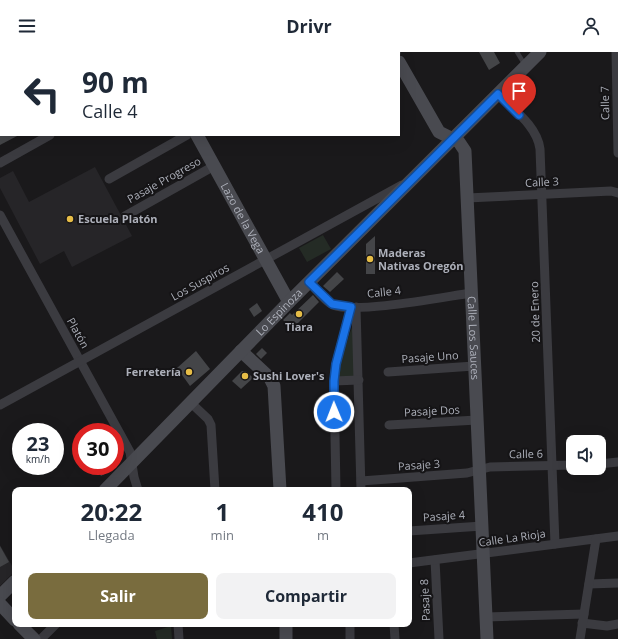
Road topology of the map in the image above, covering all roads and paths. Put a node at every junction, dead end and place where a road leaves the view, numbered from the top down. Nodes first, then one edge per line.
1 (517, 52) edge
2 (540, 52) edge
3 (616, 52) edge
4 (400, 64) edge
5 (526, 67) junction
6 (498, 94) junction
7 (617, 109) edge
8 (48, 136) edge
9 (185, 136) edge
10 (198, 136) edge
11 (452, 139) junction
12 (618, 153) edge
13 (0, 163) edge
14 (214, 166) junction
15 (108, 179) dead end
16 (412, 179) junction
17 (618, 193) edge
18 (542, 194) junction
19 (467, 198) junction
20 (0, 215) edge
21 (125, 216) dead end
22 (266, 260) junction
23 (309, 282) junction
24 (471, 293) junction
25 (289, 302) junction
26 (354, 307) junction
27 (241, 351) junction
28 (80, 361) junction
29 (474, 366) junction
30 (388, 372) dead end
31 (359, 380) junction
32 (334, 381) junction
33 (191, 403) junction
34 (0, 405) edge
35 (477, 420) junction
36 (389, 425) dead end
37 (618, 462) edge
38 (132, 463) junction
39 (606, 463) edge
40 (566, 465) edge
41 (552, 466) junction
42 (479, 470) junction
43 (361, 486) edge
44 (108, 487) edge
45 (137, 487) edge
46 (216, 487) edge
47 (280, 487) edge
48 (336, 487) edge
49 (482, 526) junction
50 (412, 530) edge
51 (618, 536) edge
52 (596, 538) junction
53 (555, 544) junction
54 (483, 554) junction
55 (435, 560) junction
56 (412, 564) edge
57 (618, 583) edge
58 (12, 584) edge
59 (589, 584) junction
60 (0, 596) edge
61 (0, 604) edge
62 (12, 617) edge
63 (486, 617) junction
64 (583, 619) junction
65 (618, 624) edge
66 (22, 627) edge
67 (53, 627) edge
68 (178, 627) edge
69 (286, 627) edge
70 (350, 627) edge
71 (394, 627) edge
72 (34, 639) edge
73 (41, 639) edge
74 (179, 639) edge
75 (286, 639) edge
76 (350, 639) edge
77 (395, 639) edge
78 (438, 639) edge
79 (487, 639) edge
80 (580, 639) edge

1 - 5 lane
2 - 5 street, Lo Espinoza
3 - 7 street, Calle 7
4 - 11 street, Calle Los Sauces
5 - 6 street, Lo Espinoza
6 - 11 street, Lo Espinoza
6 - 18 street, 20 de Enero
7 - 12 street, Calle 7
8 - 13 street
9 - 15 street
10 - 14 street, Lazo de la Vega
11 - 16 street, Lo Espinoza
11 - 19 street, Calle Los Sauces
14 - 21 street, Pasaje Progreso
14 - 22 street, Lazo de la Vega
16 - 22 street, Los Suspiros
16 - 23 street, Lo Espinoza
17 - 18 street, Calle 3
18 - 19 street, Calle 3
18 - 41 street, 20 de Enero
19 - 24 street, Calle Los Sauces
20 - 28 street, Platón
22 - 25 street, Lazo de la Vega
22 - 28 street, Los Suspiros
23 - 25 street, Lo Espinoza
23 - 26 street, Calle 4
24 - 26 street, Calle 4
24 - 29 street, Calle Los Sauces
25 - 27 street, Lo Espinoza
26 - 31 street
26 - 32 street
27 - 33 street, Lo Espinoza
27 - 47 street
28 - 34 street, Los Suspiros
28 - 38 street, Platón
29 - 30 street, Pasaje Uno
29 - 35 street, Calle Los Sauces
31 - 32 street
31 - 43 street
32 - 48 street
33 - 38 street, Lo Espinoza
33 - 46 street
35 - 36 street, Pasaje Dos
35 - 42 street, Calle Los Sauces
37 - 39 street
38 - 44 street, Lo Espinoza
38 - 45 street, Platón
40 - 41 street, Calle 6
41 - 42 street, Calle 6
41 - 53 street, 20 de Enero
42 - 43 street, Pasaje 3
42 - 49 street, Calle Los Sauces
49 - 50 street, Pasaje 4
49 - 54 street, Calle Los Sauces
51 - 52 street, Calle La Rioja
52 - 53 street, Calle La Rioja
52 - 59 street
53 - 54 street, Calle La Rioja
54 - 55 street, Calle La Rioja
54 - 63 street, Calle Los Sauces
55 - 56 street, Calle La Rioja
55 - 78 street, Pasaje 8
57 - 59 street
58 - 60 street
59 - 64 street
61 - 62 street
63 - 64 street
63 - 79 street, Calle Los Sauces
64 - 65 street
64 - 80 street
66 - 72 street
67 - 73 street
68 - 74 street
69 - 75 street
70 - 76 street
71 - 77 street

